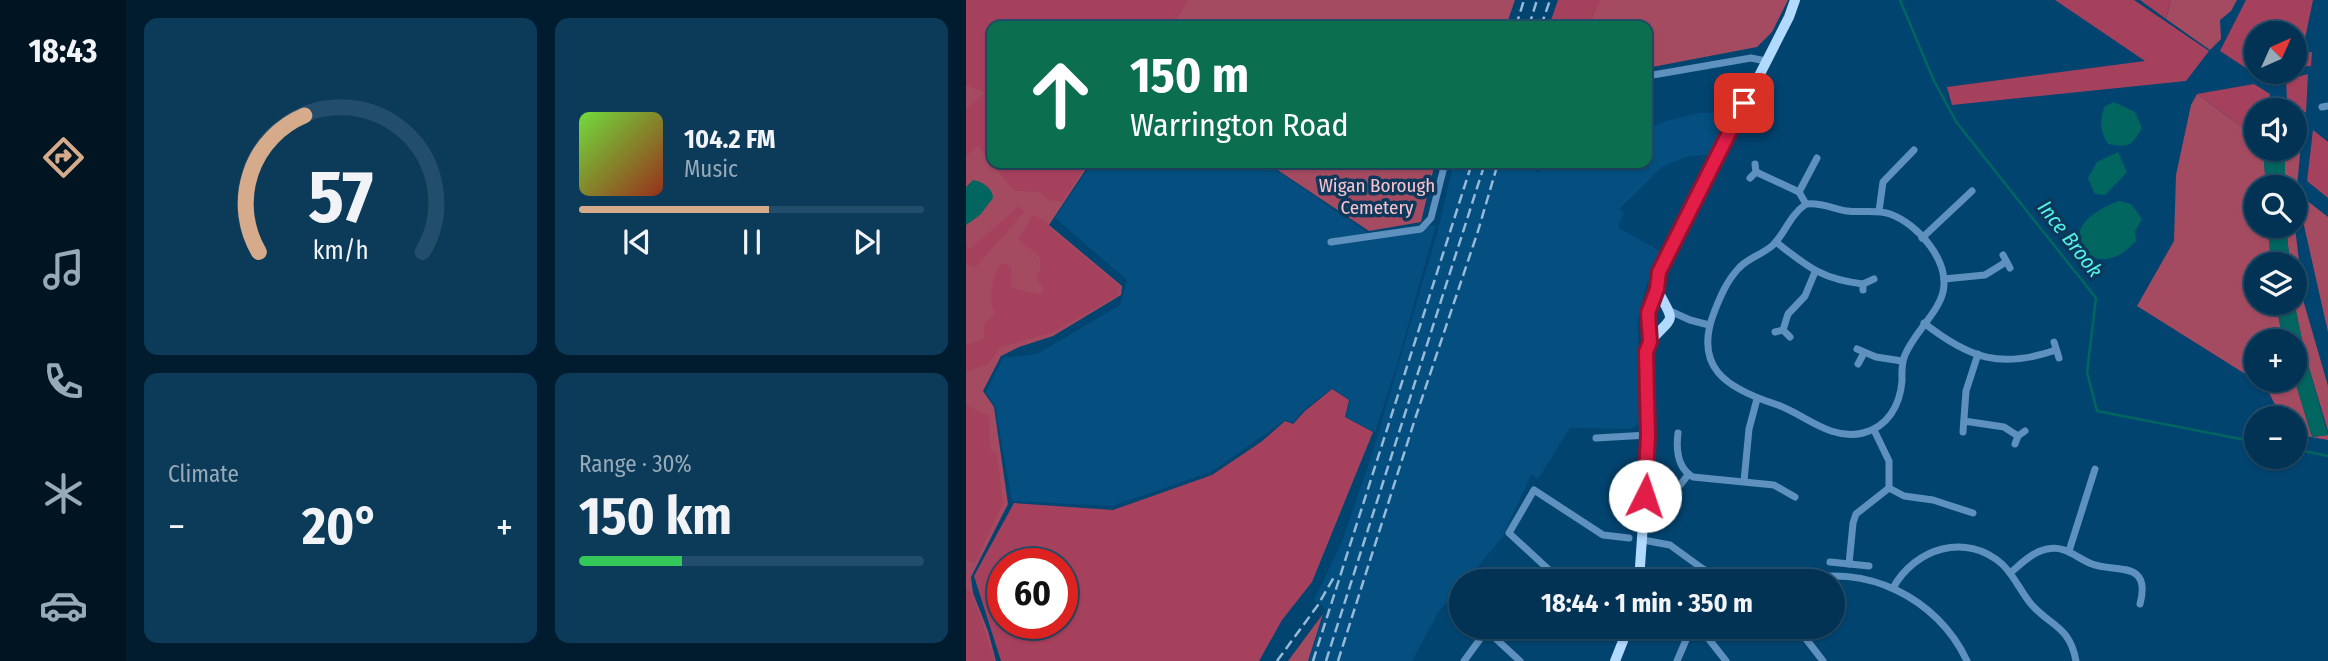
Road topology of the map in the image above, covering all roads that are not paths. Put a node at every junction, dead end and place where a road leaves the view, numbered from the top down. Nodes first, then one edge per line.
1 (1795, 0) edge
2 (1766, 61) junction
3 (1652, 75) edge
4 (1914, 149) dead end
5 (1817, 158) dead end
6 (1444, 168) edge
7 (1750, 178) dead end
8 (1972, 191) dead end
9 (1799, 192) junction
10 (1806, 204) junction
11 (1880, 211) junction
12 (1922, 239) junction
13 (1331, 242) dead end
14 (1776, 242) junction
15 (2006, 261) dead end
16 (1815, 272) junction
17 (1874, 279) dead end
18 (1944, 279) junction
19 (1657, 289) junction
20 (1651, 307) junction
21 (1668, 308) junction
22 (1690, 320) junction
23 (1650, 323) junction
24 (1924, 323) junction
25 (1709, 324) junction
26 (1665, 326) junction
27 (1790, 337) dead end
28 (1650, 342) junction
29 (2056, 350) dead end
30 (1978, 354) junction
31 (1902, 361) junction
32 (1858, 364) dead end
33 (1757, 399) junction
34 (1964, 421) junction
35 (1874, 429) junction
36 (2025, 431) dead end
37 (1963, 432) dead end
38 (1678, 433) dead end
39 (1648, 435) junction
40 (1595, 438) dead end
41 (2082, 472) dead end
42 (1688, 474) junction
43 (1792, 480) dead end
44 (1744, 481) junction
45 (1680, 485) dead end
46 (1889, 488) junction
47 (1786, 489) junction
48 (1795, 497) dead end
49 (1960, 497) dead end
50 (1958, 508) junction
51 (1973, 513) dead end
52 (1625, 535) dead end
53 (1643, 540) junction
54 (2069, 551) junction
55 (1830, 562) dead end
56 (1849, 564) junction
57 (1869, 566) dead end
58 (1548, 569) edge
59 (1640, 569) edge
60 (1703, 569) edge
61 (2010, 573) junction
62 (1845, 577) edge
63 (1893, 588) junction
64 (2139, 605) dead end
65 (1478, 639) edge
66 (1495, 639) edge
67 (1624, 639) edge
68 (1687, 639) edge
69 (1709, 639) edge
70 (1806, 639) edge
71 (1464, 661) edge
72 (1520, 661) edge
73 (1615, 661) edge
74 (1677, 661) edge
75 (1726, 661) edge
76 (1823, 661) edge
77 (1967, 661) edge
78 (2076, 661) edge

1 - 2 main road
2 - 3 street
2 - 19 main road
4 - 11 street
5 - 9 street
6 - 13 street
7 - 9 street
8 - 12 street
9 - 10 street
10 - 11 street
10 - 14 street
11 - 12 street
12 - 18 street
14 - 16 street
14 - 25 street
15 - 18 street
16 - 17 street
16 - 27 street
18 - 24 street
19 - 20 main road
19 - 21 main road
20 - 21 main road
20 - 23 main road
21 - 22 street
21 - 26 main road
22 - 25 street
22 - 26 street
23 - 26 main road
23 - 28 main road
24 - 30 street
24 - 31 street
25 - 33 street
26 - 28 main road
28 - 39 main road
29 - 30 street
30 - 34 street
31 - 32 street
31 - 35 street
33 - 35 street
33 - 44 street
34 - 36 street
34 - 37 street
35 - 46 street
38 - 42 street
39 - 40 street
39 - 53 main road
41 - 54 street
42 - 44 street
42 - 45 street
43 - 47 street
44 - 47 street
46 - 50 street
46 - 56 street
47 - 48 street
49 - 50 street
50 - 51 street
52 - 58 street
53 - 59 main road
53 - 60 street
54 - 61 street
54 - 64 street
55 - 56 street
56 - 57 street
61 - 63 street
61 - 78 street
62 - 63 street
63 - 77 street
65 - 71 street
66 - 72 street
67 - 73 main road
68 - 74 street
69 - 75 street
70 - 76 street

